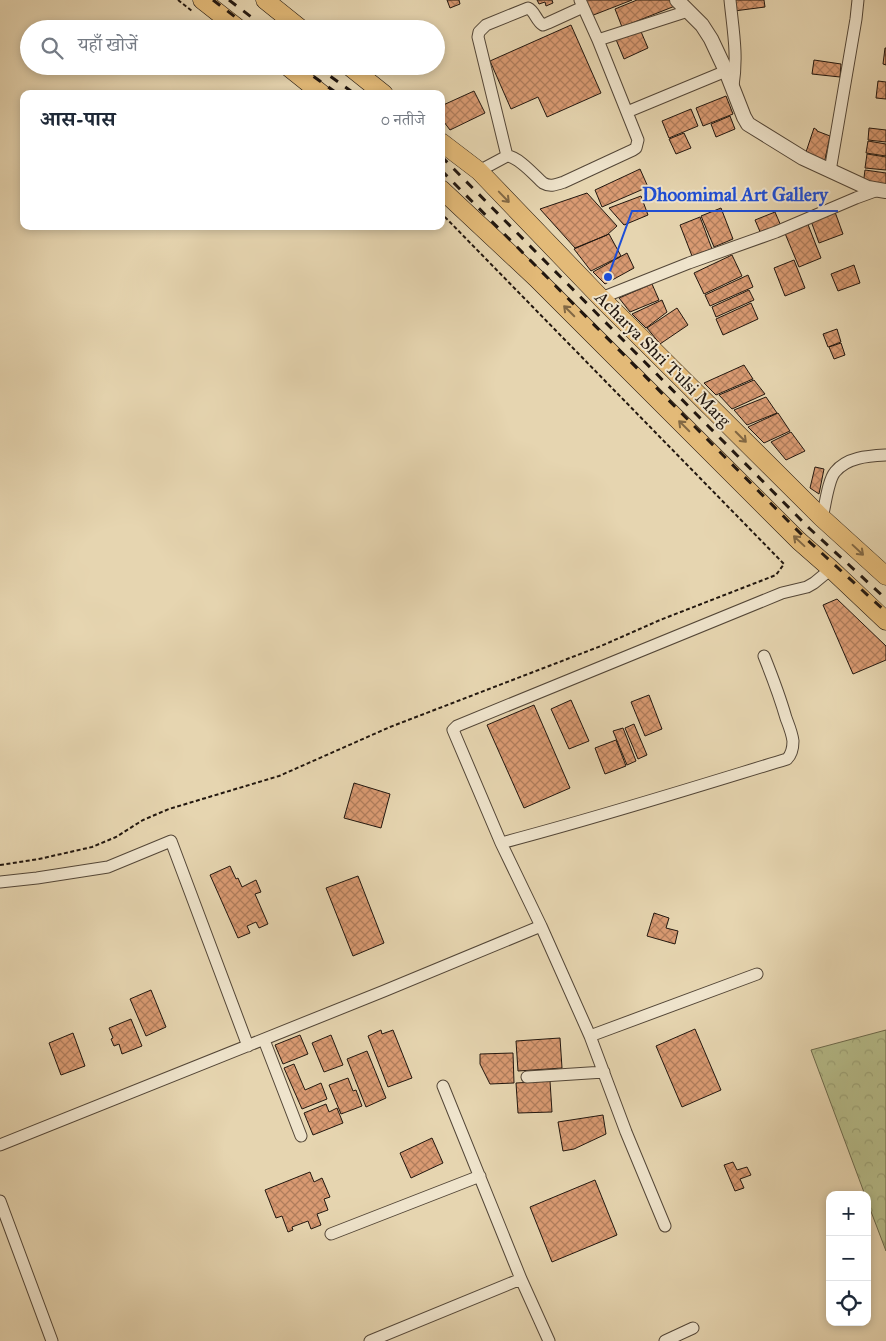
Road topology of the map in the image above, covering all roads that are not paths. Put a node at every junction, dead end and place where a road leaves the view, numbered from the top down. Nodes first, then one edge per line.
1 (202, 0) edge
2 (265, 0) edge
3 (677, 0) edge
4 (730, 0) edge
5 (858, 0) edge
6 (581, 3) edge
7 (688, 11) junction
8 (228, 20) edge
9 (290, 20) edge
10 (598, 40) junction
11 (726, 71) junction
12 (298, 75) edge
13 (360, 75) edge
14 (733, 86) junction
15 (317, 90) edge
16 (379, 90) edge
17 (627, 112) junction
18 (445, 145) edge
19 (507, 156) junction
20 (830, 171) junction
21 (479, 172) junction
22 (882, 191) edge
23 (445, 194) edge
24 (602, 298) junction
25 (886, 455) edge
26 (822, 518) junction
27 (831, 569) junction
28 (886, 576) edge
29 (886, 621) edge
30 (764, 656) dead end
31 (501, 843) junction
32 (0, 882) edge
33 (541, 926) junction
34 (757, 974) dead end
35 (590, 1036) junction
36 (264, 1040) junction
37 (248, 1046) junction
38 (604, 1072) junction
39 (526, 1076) dead end
40 (443, 1086) dead end
41 (301, 1136) dead end
42 (0, 1145) edge
43 (480, 1176) junction
44 (0, 1201) edge
45 (665, 1226) dead end
46 (331, 1234) dead end
47 (521, 1279) junction
48 (693, 1328) dead end
49 (52, 1341) edge
50 (370, 1341) edge
51 (549, 1341) edge
52 (665, 1341) edge

1 - 8 highway
2 - 9 highway
3 - 7 street
4 - 14 street
5 - 20 street
6 - 10 street
6 - 19 street
7 - 10 street
7 - 11 street
10 - 17 street
11 - 14 street
11 - 17 street
12 - 15 highway
13 - 16 highway
14 - 20 street
17 - 19 street
18 - 21 highway, Acharya Shri Tulsi Marg
19 - 21 street
20 - 22 street
21 -> 24 highway, Acharya Shri Tulsi Marg
22 - 24 street
27 -> 23 highway, Acharya Shri Tulsi Marg
24 -> 26 highway, Acharya Shri Tulsi Marg
25 - 26 street
26 -> 28 highway, Acharya Shri Tulsi Marg
27 - 29 highway, Acharya Shri Tulsi Marg
27 - 31 street
30 - 31 street
31 - 33 street
32 - 37 street
33 - 35 street
33 - 36 street
34 - 35 street
35 - 38 street
36 - 37 street
36 - 41 street
37 - 42 street
38 - 39 street
38 - 45 street
40 - 43 street
43 - 46 street
43 - 47 street
44 - 49 street
47 - 50 street
47 - 51 street
48 - 52 street

